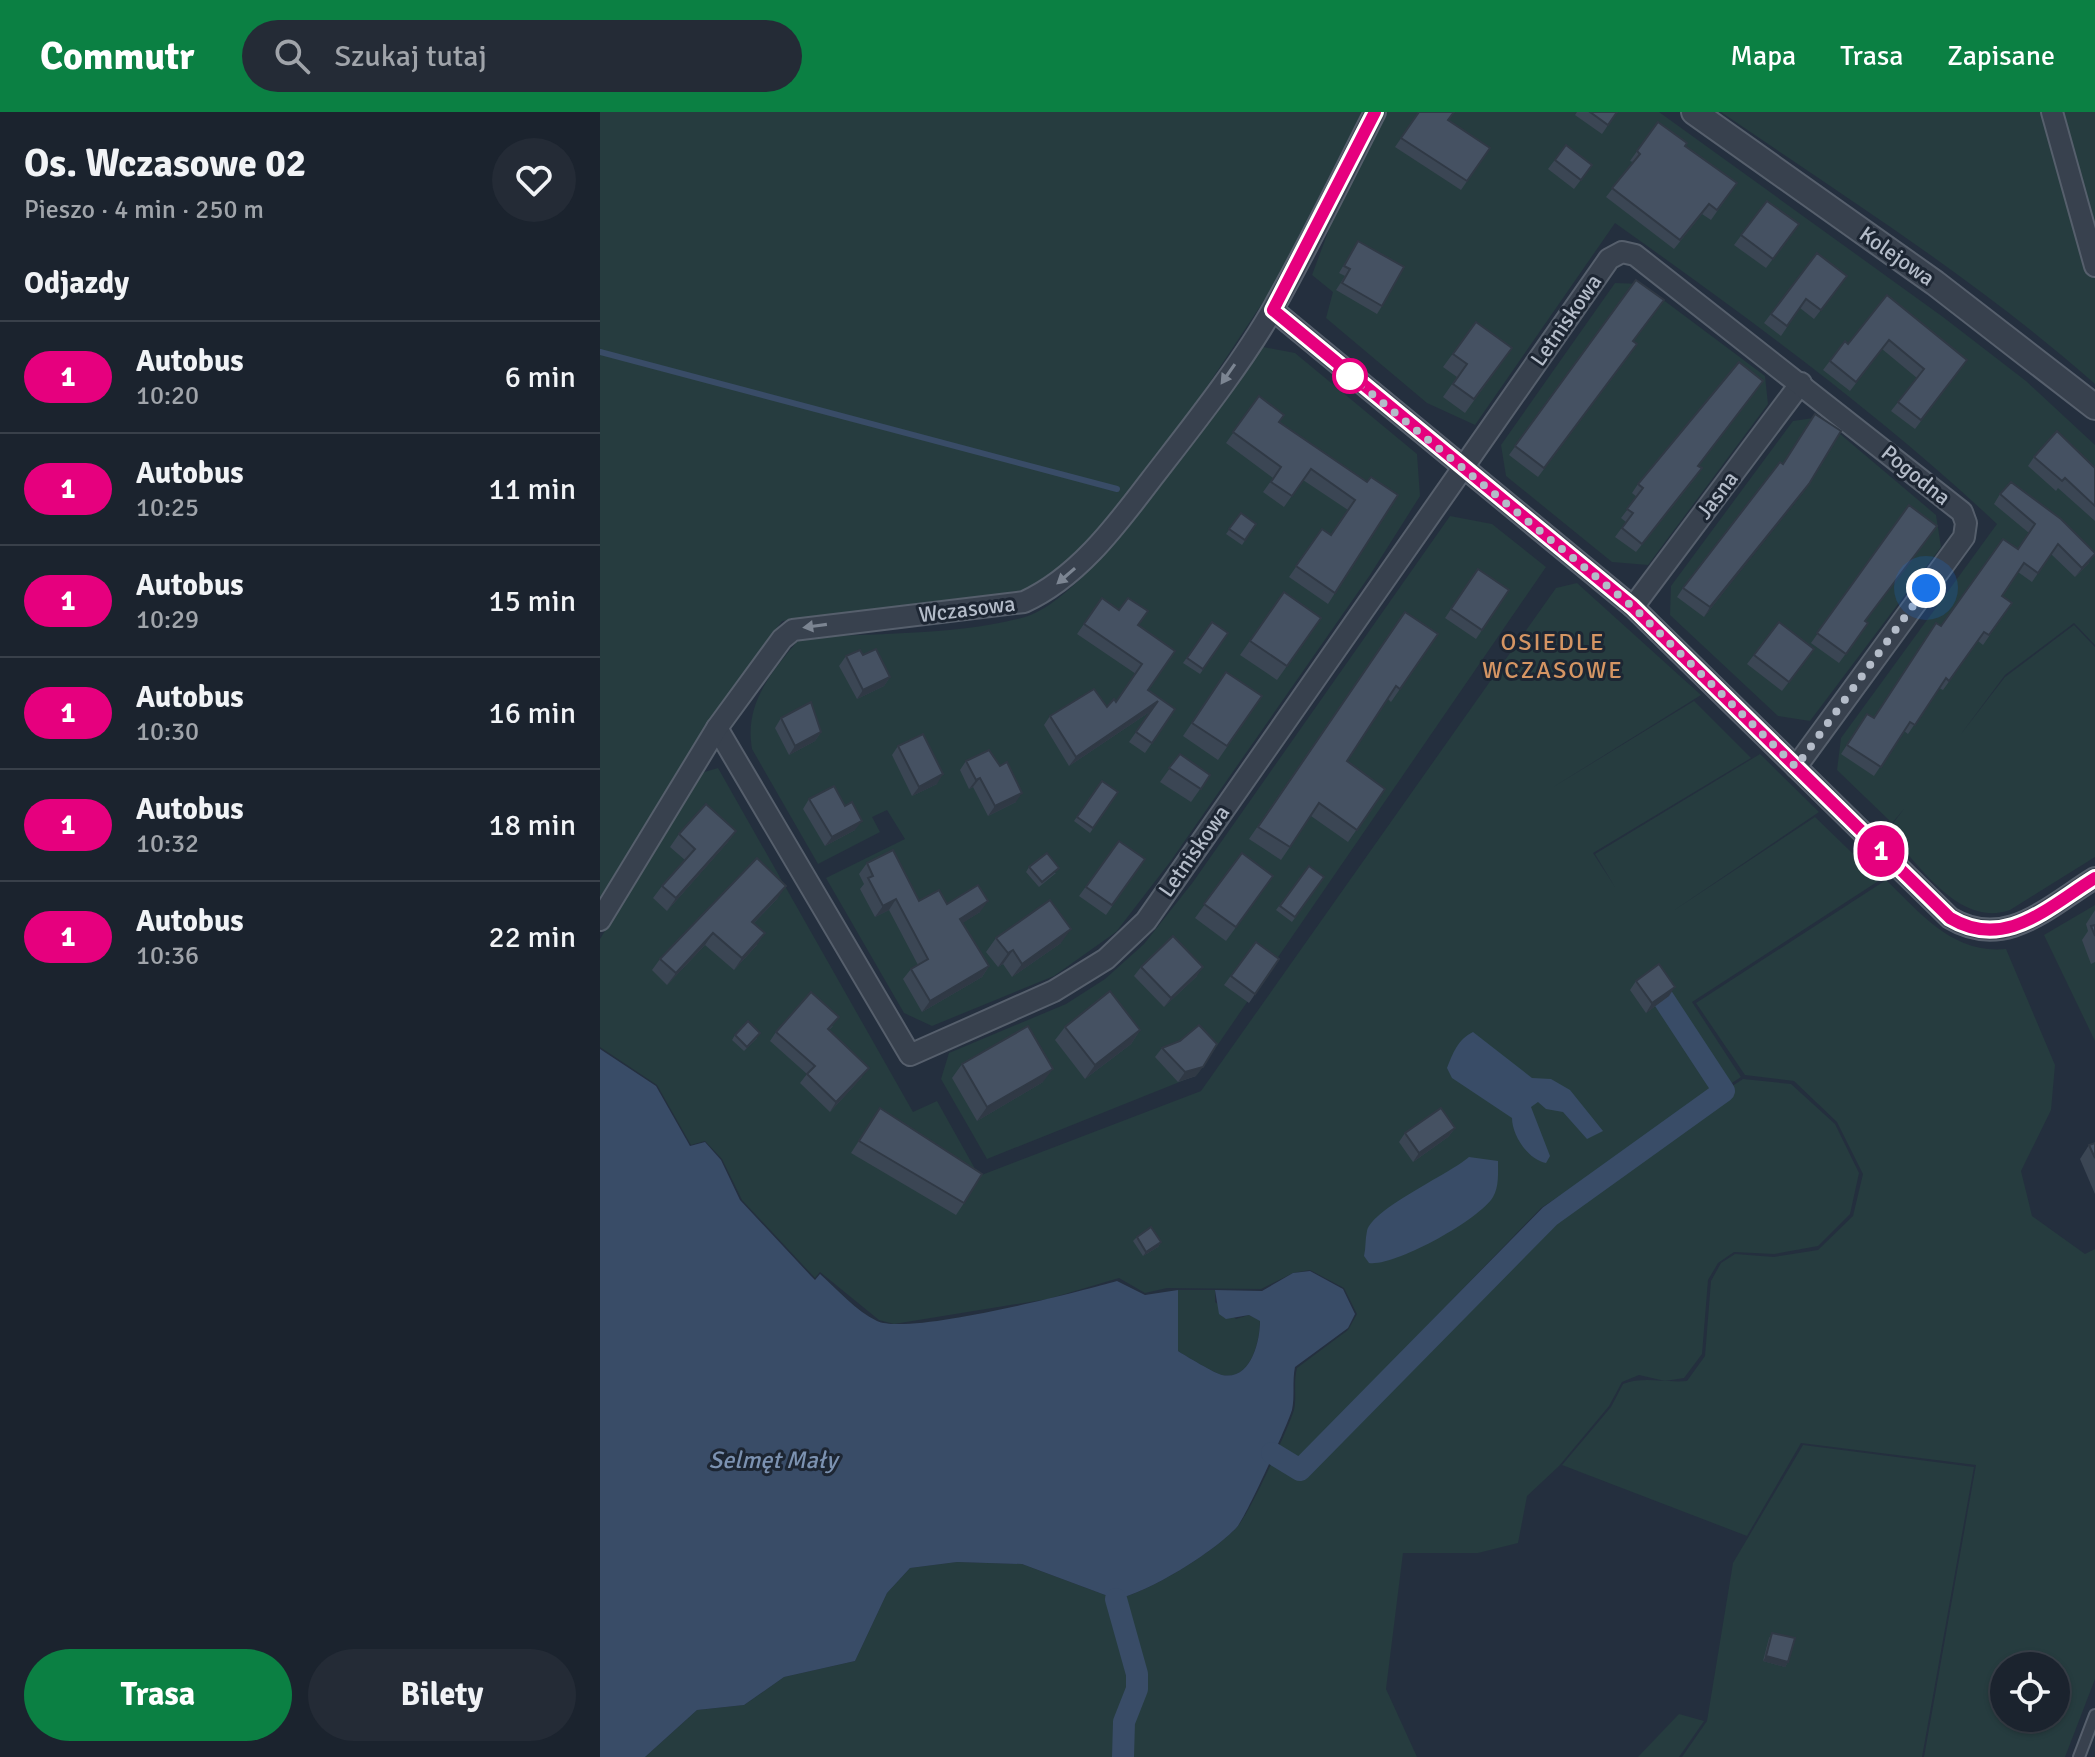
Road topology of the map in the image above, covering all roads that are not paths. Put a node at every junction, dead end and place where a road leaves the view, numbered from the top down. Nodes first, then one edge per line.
1 (1375, 112) edge
2 (1694, 112) edge
3 (2052, 112) edge
4 (1622, 252) joint
5 (2095, 266) edge
6 (1273, 310) junction
7 (1801, 383) junction
8 (2095, 407) edge
9 (1463, 468) junction
10 (1633, 607) junction
11 (717, 728) junction
12 (1796, 767) junction
13 (2095, 878) edge
14 (600, 920) edge
15 (2095, 1715) edge
16 (2079, 1757) edge

1 - 6 street, Wczasowa
2 - 8 street, Kolejowa
3 - 5 street
4 - 7 street, Pogodna
4 - 9 street, Letniskowa
6 - 9 street
6 -> 11 street, Wczasowa
7 - 10 street, Jasna
7 - 12 street, Pogodna
9 - 10 street
9 - 11 street, Letniskowa
10 - 12 street
11 - 14 street, Wczasowa
12 - 13 street
15 - 16 lane

